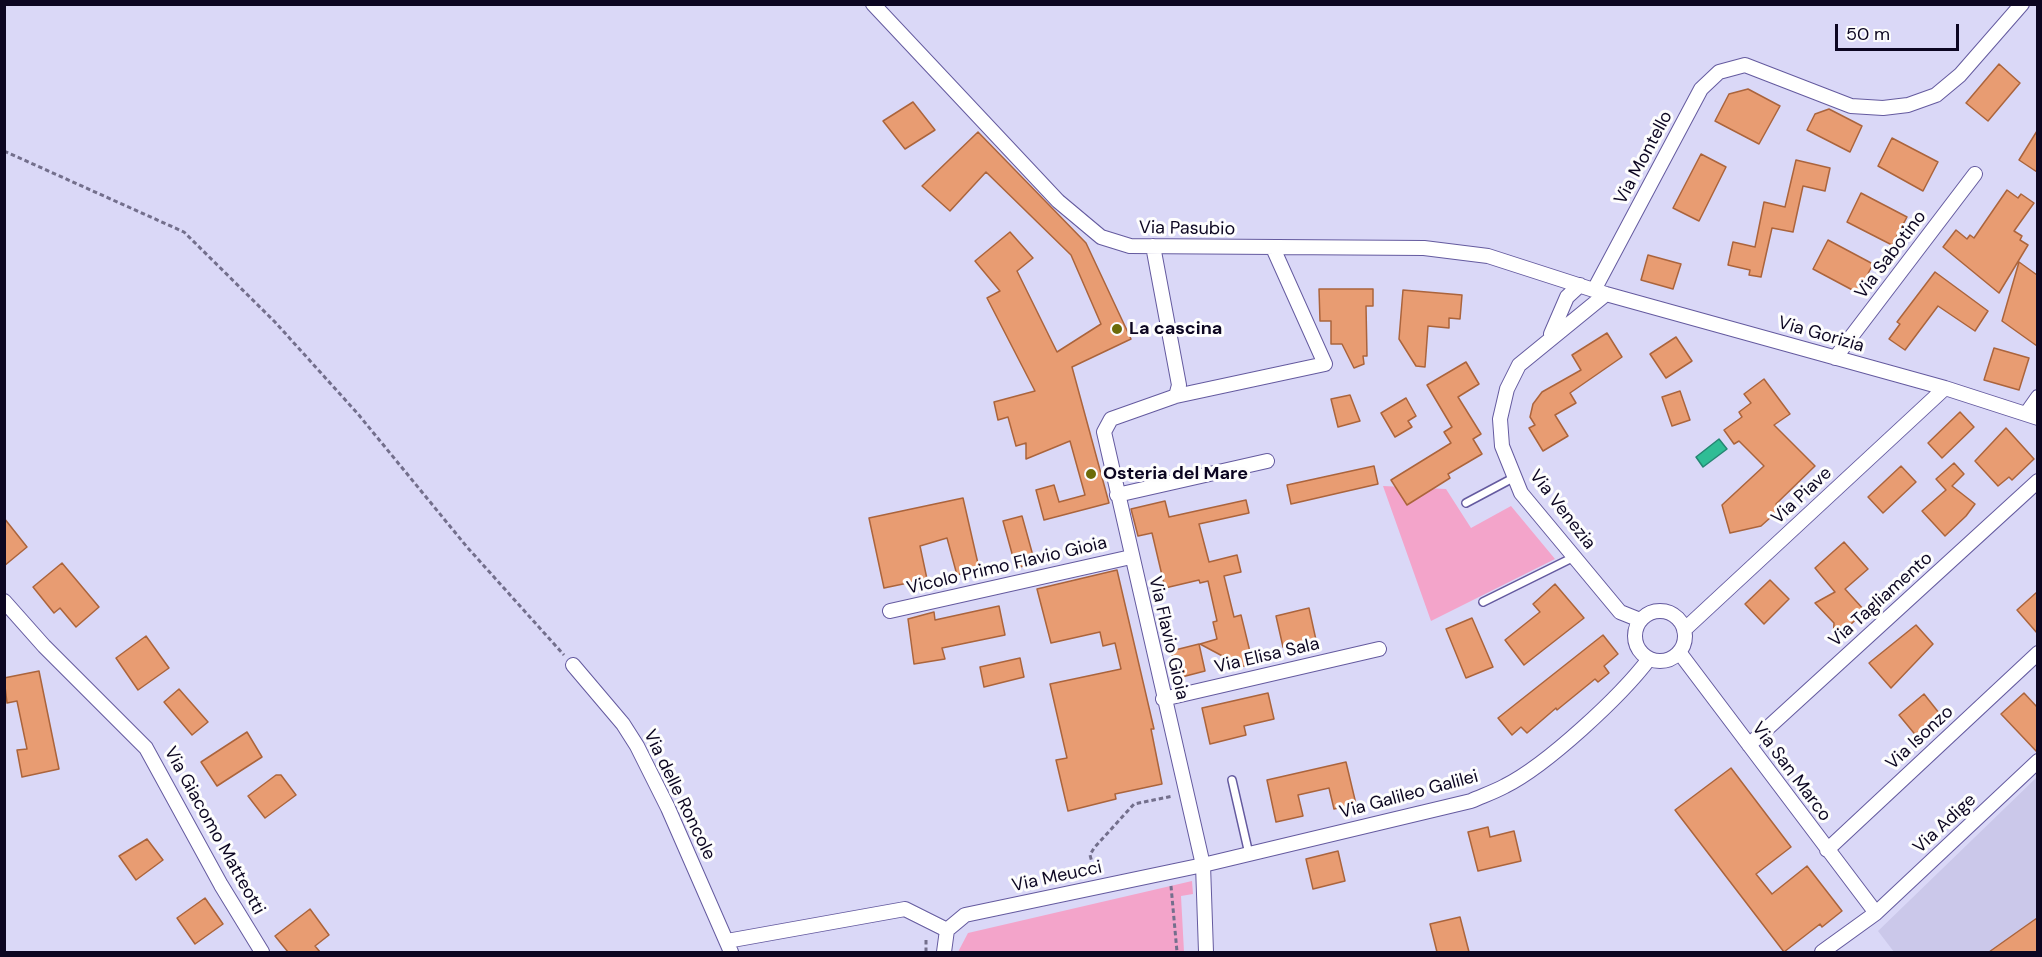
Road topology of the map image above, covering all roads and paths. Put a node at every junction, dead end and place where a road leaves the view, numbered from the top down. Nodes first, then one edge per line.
1 (873, 4) edge
2 (2022, 4) edge
3 (4, 151) edge
4 (1975, 174) dead end
5 (1153, 246) junction
6 (1273, 248) junction
7 (1580, 285) junction
8 (1600, 292) junction
9 (1547, 341) junction
10 (1835, 358) junction
11 (1945, 388) junction
12 (1176, 396) junction
13 (2037, 397) edge
14 (2032, 416) edge
15 (1267, 461) dead end
16 (1513, 478) junction
17 (2037, 481) edge
18 (1117, 495) junction
19 (1466, 503) dead end
20 (1576, 556) junction
21 (1131, 557) junction
22 (4, 601) edge
23 (1483, 602) dead end
24 (890, 611) dead end
25 (1640, 620) junction
26 (1684, 630) junction
27 (1379, 649) dead end
28 (1679, 652) junction
29 (2037, 653) edge
30 (1649, 659) junction
31 (573, 665) joint
32 (1163, 699) junction
33 (1749, 745) junction
34 (2037, 761) edge
35 (1232, 780) dead end
36 (1186, 794) junction
37 (1827, 850) junction
38 (1249, 854) junction
39 (1203, 866) junction
40 (1170, 872) junction
41 (1069, 877) dead end
42 (1876, 913) junction
43 (934, 923) junction
44 (947, 930) junction
45 (729, 947) edge
46 (262, 952) edge
47 (926, 952) edge
48 (944, 952) edge
49 (1177, 952) edge
50 (1206, 952) edge
51 (1822, 952) edge

1 - 5 street, Via Pasubio
2 - 8 street, Via Montello
3 - 31 path
4 - 10 street, Via Sabotino
5 - 6 street, Via Pasubio
5 - 12 street
6 - 7 street, Via Pasubio
6 - 12 street
7 - 8 street, Via Pasubio
7 - 9 street, Via Venezia
8 - 9 street, Via Venezia
8 - 10 street, Via Gorizia
9 - 16 street, Via Venezia
10 - 11 street, Via Gorizia
11 - 14 street, Via Gorizia
11 - 26 street, Via Piave
12 - 18 street, Via Flavio Gioia
13 - 14 street
15 - 18 street
16 - 19 lane
16 - 20 street, Via Venezia
17 - 33 street, Via Tagliamento
18 - 21 street, Via Flavio Gioia
20 - 23 lane
20 - 25 street, Via Venezia
21 - 24 street, Vicolo Primo Flavio Gioia
21 - 32 street, Via Flavio Gioia
22 - 46 street, Via Giacomo Matteotti
25 - 26 street
25 - 30 street
26 - 28 street
27 - 32 street, Via Elisa Sala
28 - 30 street
28 - 33 street, Via San Marco
29 - 37 street, Via Isonzo
30 - 38 street, Via Galileo Galilei
31 - 45 street, Via delle Roncole
32 - 36 street, Via Flavio Gioia
33 - 37 street, Via San Marco
34 - 42 street, Via Adige
35 - 38 lane
36 - 39 street, Via Flavio Gioia
36 - 41 path
37 - 42 street, Via San Marco
38 - 39 street, Via Galileo Galilei
39 - 40 street, Via Meucci
39 - 50 street, Via Flavio Gioia
40 - 44 street, Via Meucci
40 - 49 path
42 - 51 street, Via Adige
43 - 44 street
43 - 45 street
43 - 47 path
44 - 48 street

